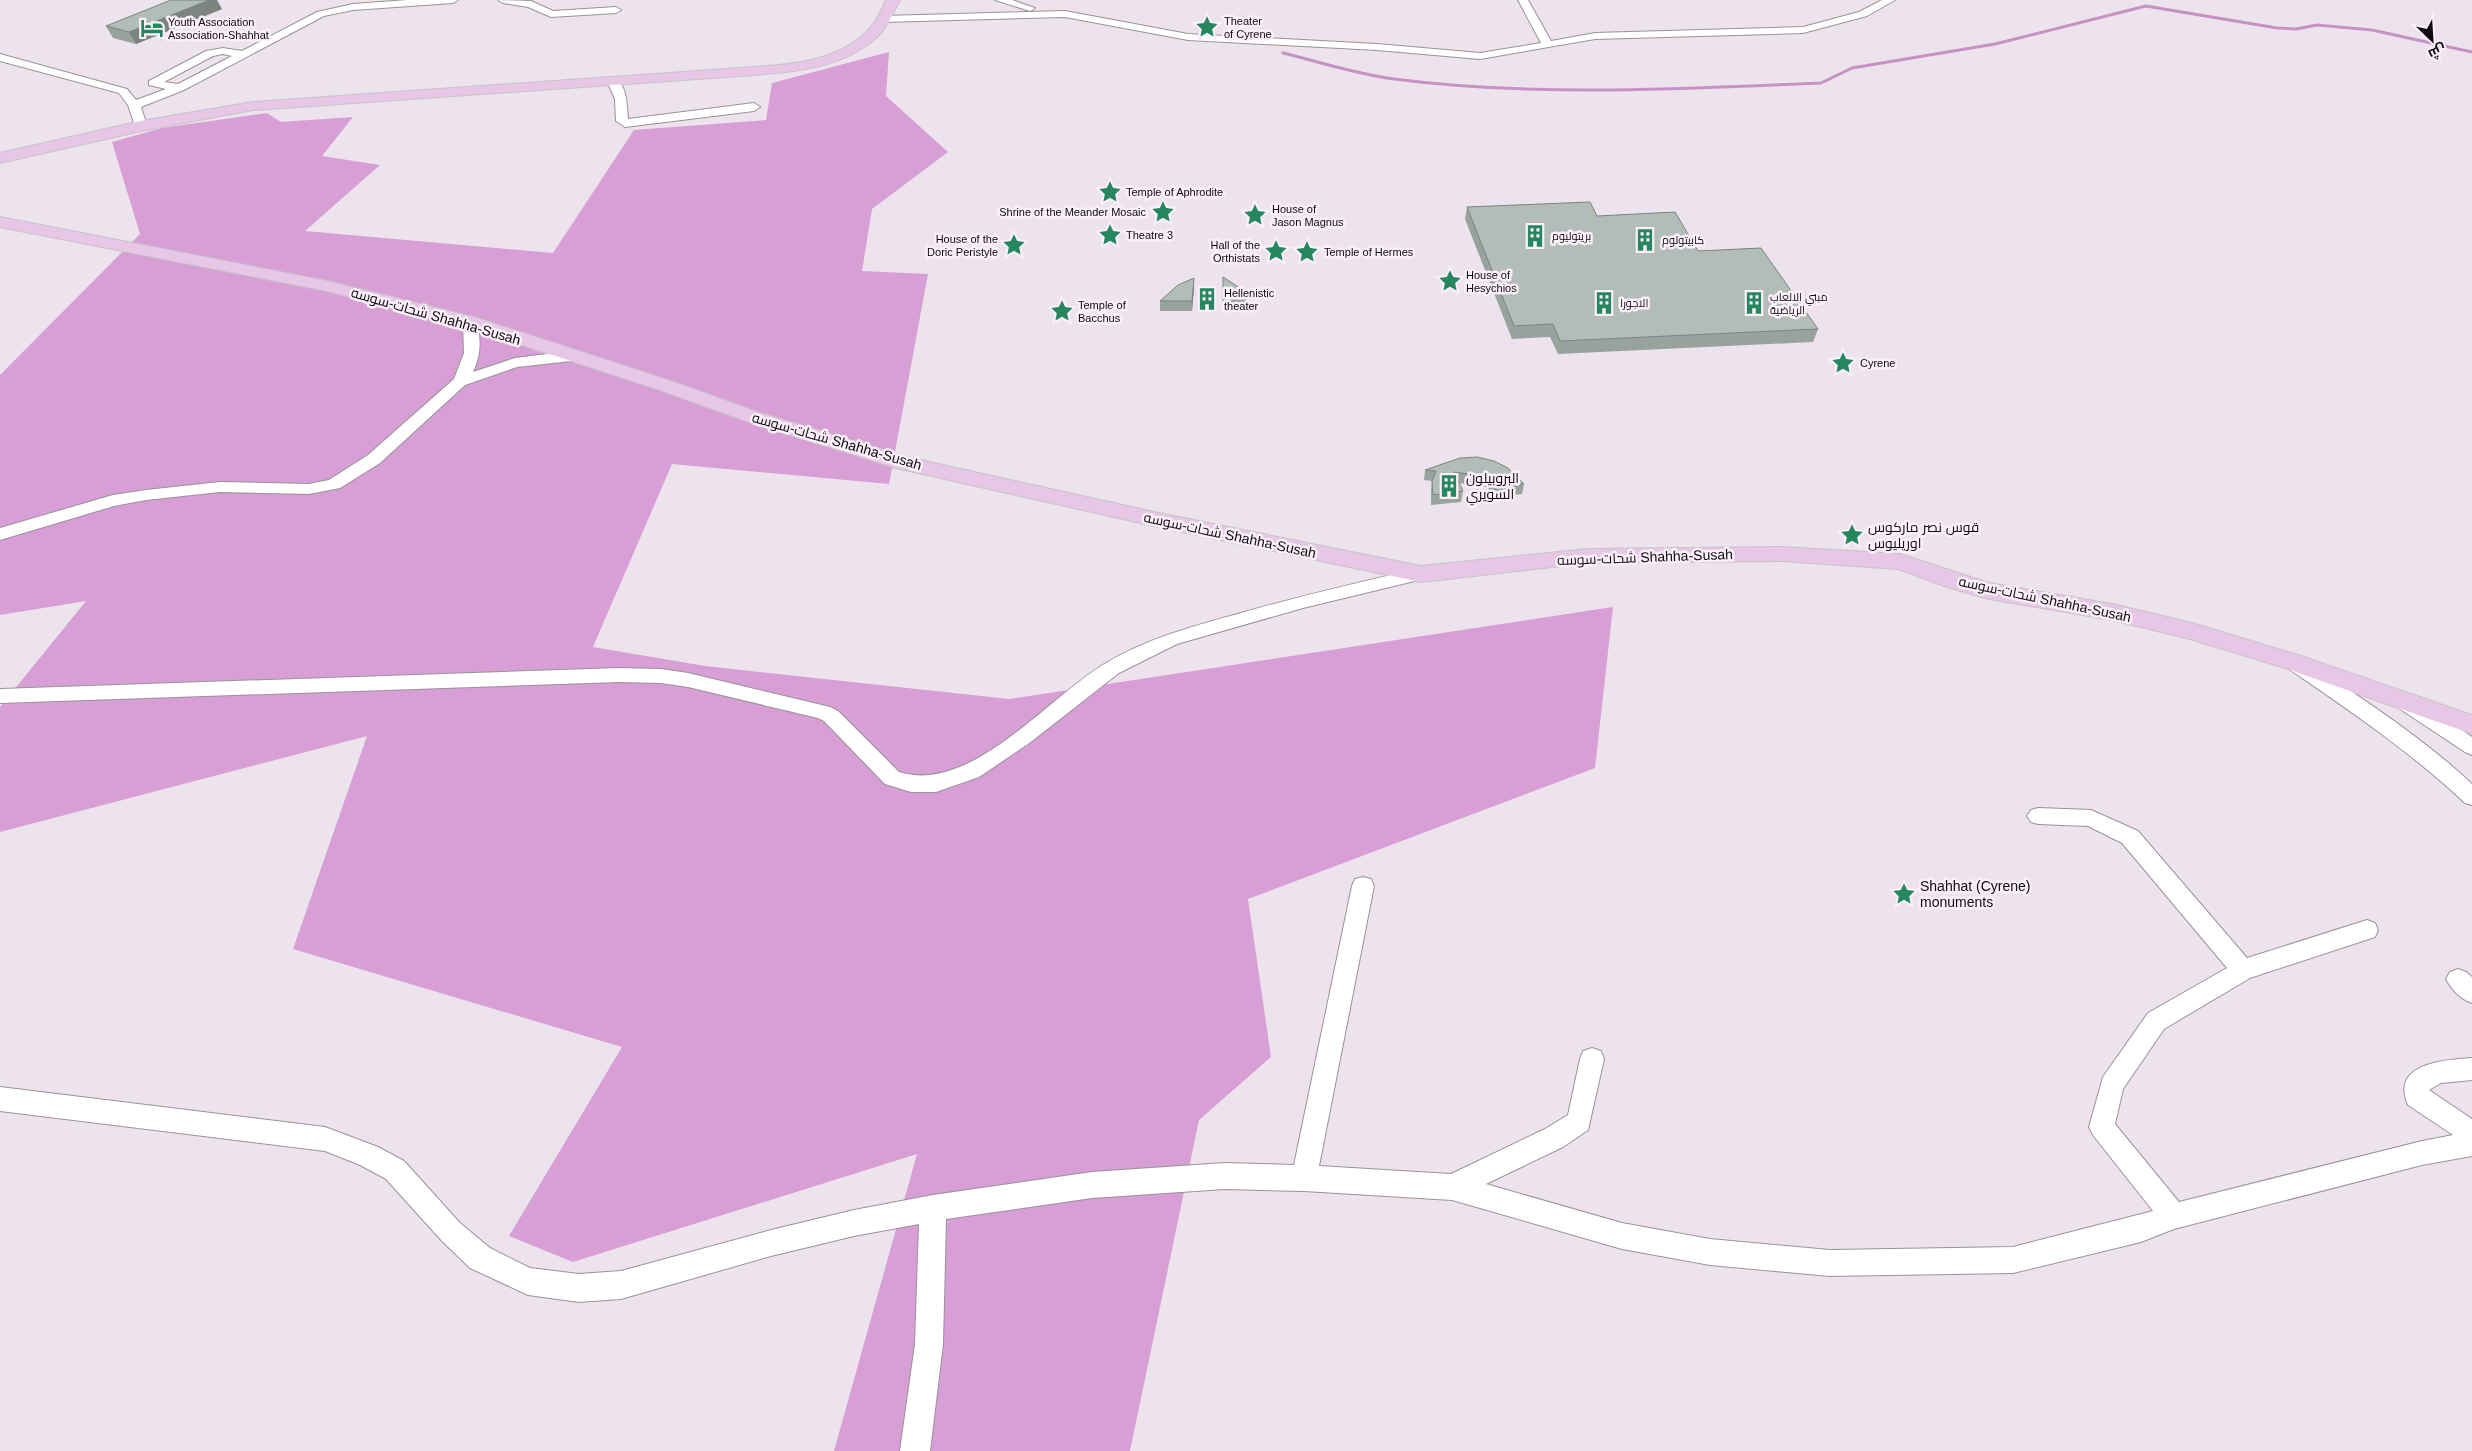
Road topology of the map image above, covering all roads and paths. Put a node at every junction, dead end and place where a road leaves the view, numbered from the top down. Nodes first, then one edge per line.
1 (453, 0) edge
2 (503, 0) edge
3 (894, 0) edge
4 (1000, 0) edge
5 (1523, 0) edge
6 (1890, 0) edge
7 (1018, 2) edge
8 (616, 10) dead end
9 (1046, 13) junction
10 (883, 19) junction
11 (1547, 44) junction
12 (246, 55) junction
13 (0, 57) edge
14 (613, 81) junction
15 (180, 88) junction
16 (134, 105) junction
17 (754, 107) dead end
18 (141, 126) junction
19 (0, 158) edge
20 (0, 222) edge
21 (470, 322) junction
22 (571, 356) junction
23 (460, 382) junction
24 (0, 534) edge
25 (1421, 574) junction
26 (2290, 660) junction
27 (0, 696) edge
28 (2401, 701) junction
29 (2472, 725) edge
30 (2472, 747) edge
31 (2472, 797) edge
32 (2038, 816) dead end
33 (1363, 886) dead end
34 (2367, 930) dead end
35 (2243, 970) junction
36 (1592, 1059) dead end
37 (2472, 1069) edge
38 (0, 1099) edge
39 (2472, 1133) edge
40 (2472, 1144) edge
41 (1304, 1178) junction
42 (1452, 1187) junction
43 (933, 1208) junction
44 (2174, 1216) junction
45 (914, 1451) edge

1 - 12 street
2 - 8 street
3 - 10 main road
4 - 7 street
5 - 11 street
6 - 11 street
7 - 9 street
9 - 10 street
9 - 11 street
10 - 14 main road
12 - 15 street
12 - 15 street
13 - 16 street
14 - 17 street
14 - 18 main road
15 - 16 street
16 - 18 street
18 - 19 main road
20 - 21 main road, شحات-سوسه Shahha-Susah
21 - 22 main road, شحات-سوسه Shahha-Susah
21 - 23 street
22 - 23 street
22 - 25 main road, شحات-سوسه Shahha-Susah
23 - 24 street
25 - 26 main road, شحات-سوسه Shahha-Susah
25 - 27 street
26 - 28 main road, شحات-سوسه Shahha-Susah
26 - 31 street
28 - 29 main road, شحات-سوسه Shahha-Susah
28 - 30 street
32 - 35 street
33 - 41 street
34 - 35 street
35 - 44 street
36 - 42 street
37 - 39 street
38 - 43 street
40 - 44 street
41 - 42 street
41 - 43 street
42 - 44 street
43 - 45 street

